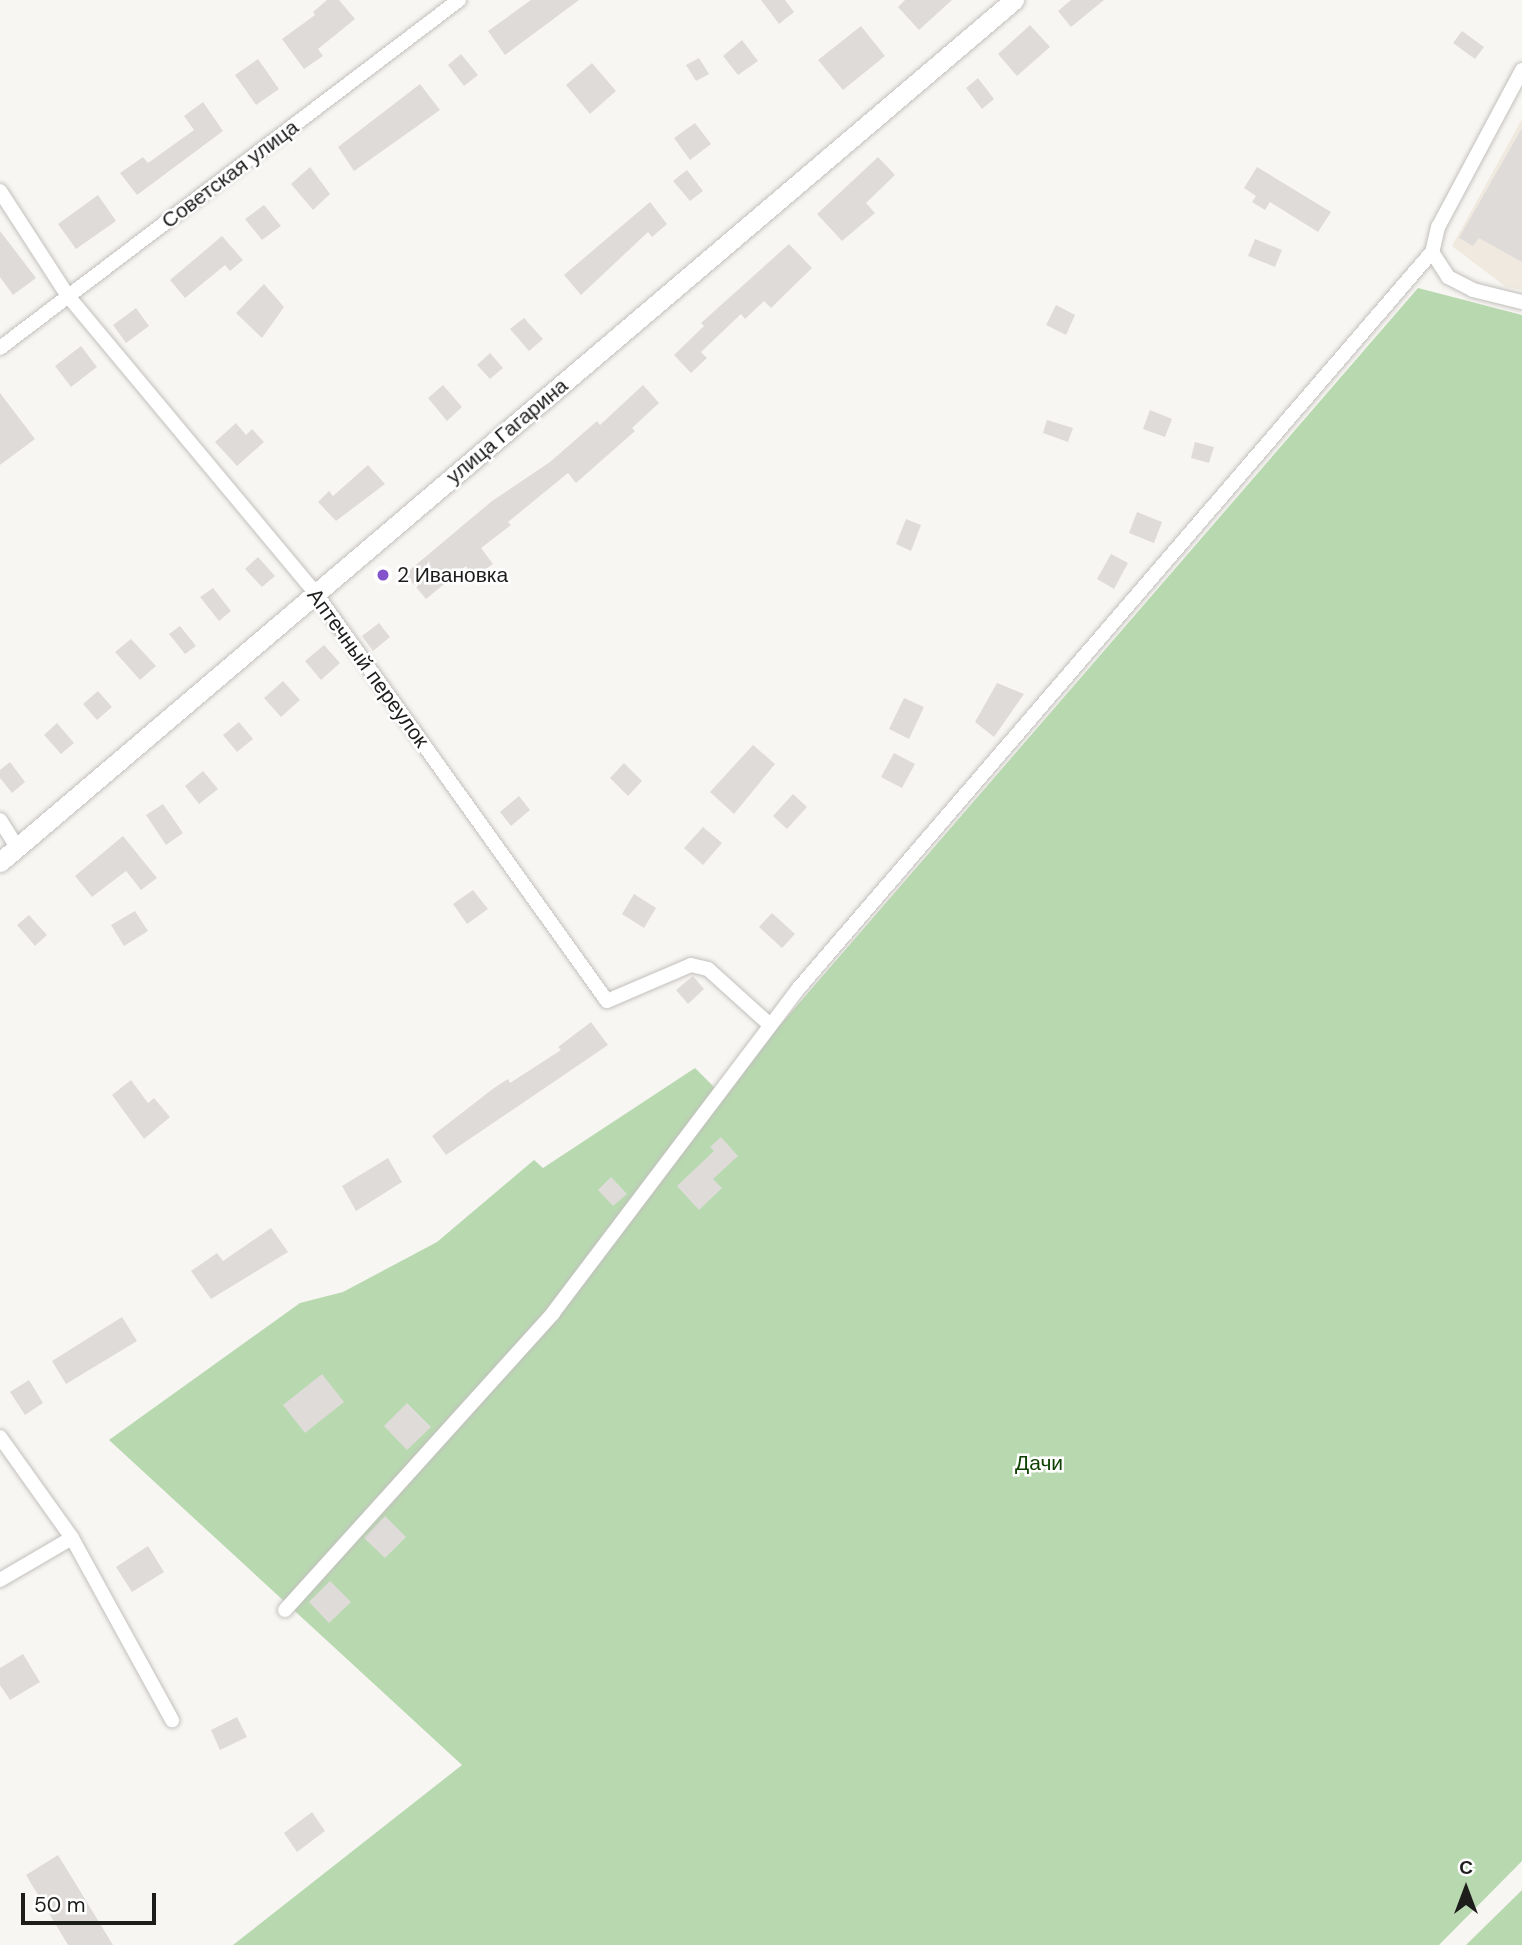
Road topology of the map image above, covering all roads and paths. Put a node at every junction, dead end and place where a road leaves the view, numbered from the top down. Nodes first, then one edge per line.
1 (459, 0) edge
2 (1014, 0) edge
3 (1522, 70) edge
4 (0, 191) edge
5 (1433, 252) junction
6 (68, 296) junction
7 (1522, 302) edge
8 (0, 348) edge
9 (316, 594) junction
10 (0, 820) edge
11 (18, 847) junction
12 (0, 862) edge
13 (770, 1025) junction
14 (0, 1437) edge
15 (72, 1538) junction
16 (0, 1580) edge
17 (285, 1610) dead end
18 (172, 1720) dead end

1 - 6 street, Советская улица
2 - 9 street, улица Гагарина
3 - 5 street
4 - 6 street, Аптечный переулок
5 - 7 street
5 - 13 street
6 - 8 street, Советская улица
6 - 9 street, Аптечный переулок
9 - 11 street, улица Гагарина
9 - 13 street, Аптечный переулок
10 - 11 street
11 - 12 street, улица Гагарина
13 - 17 street
14 - 15 street
15 - 16 street
15 - 18 street

